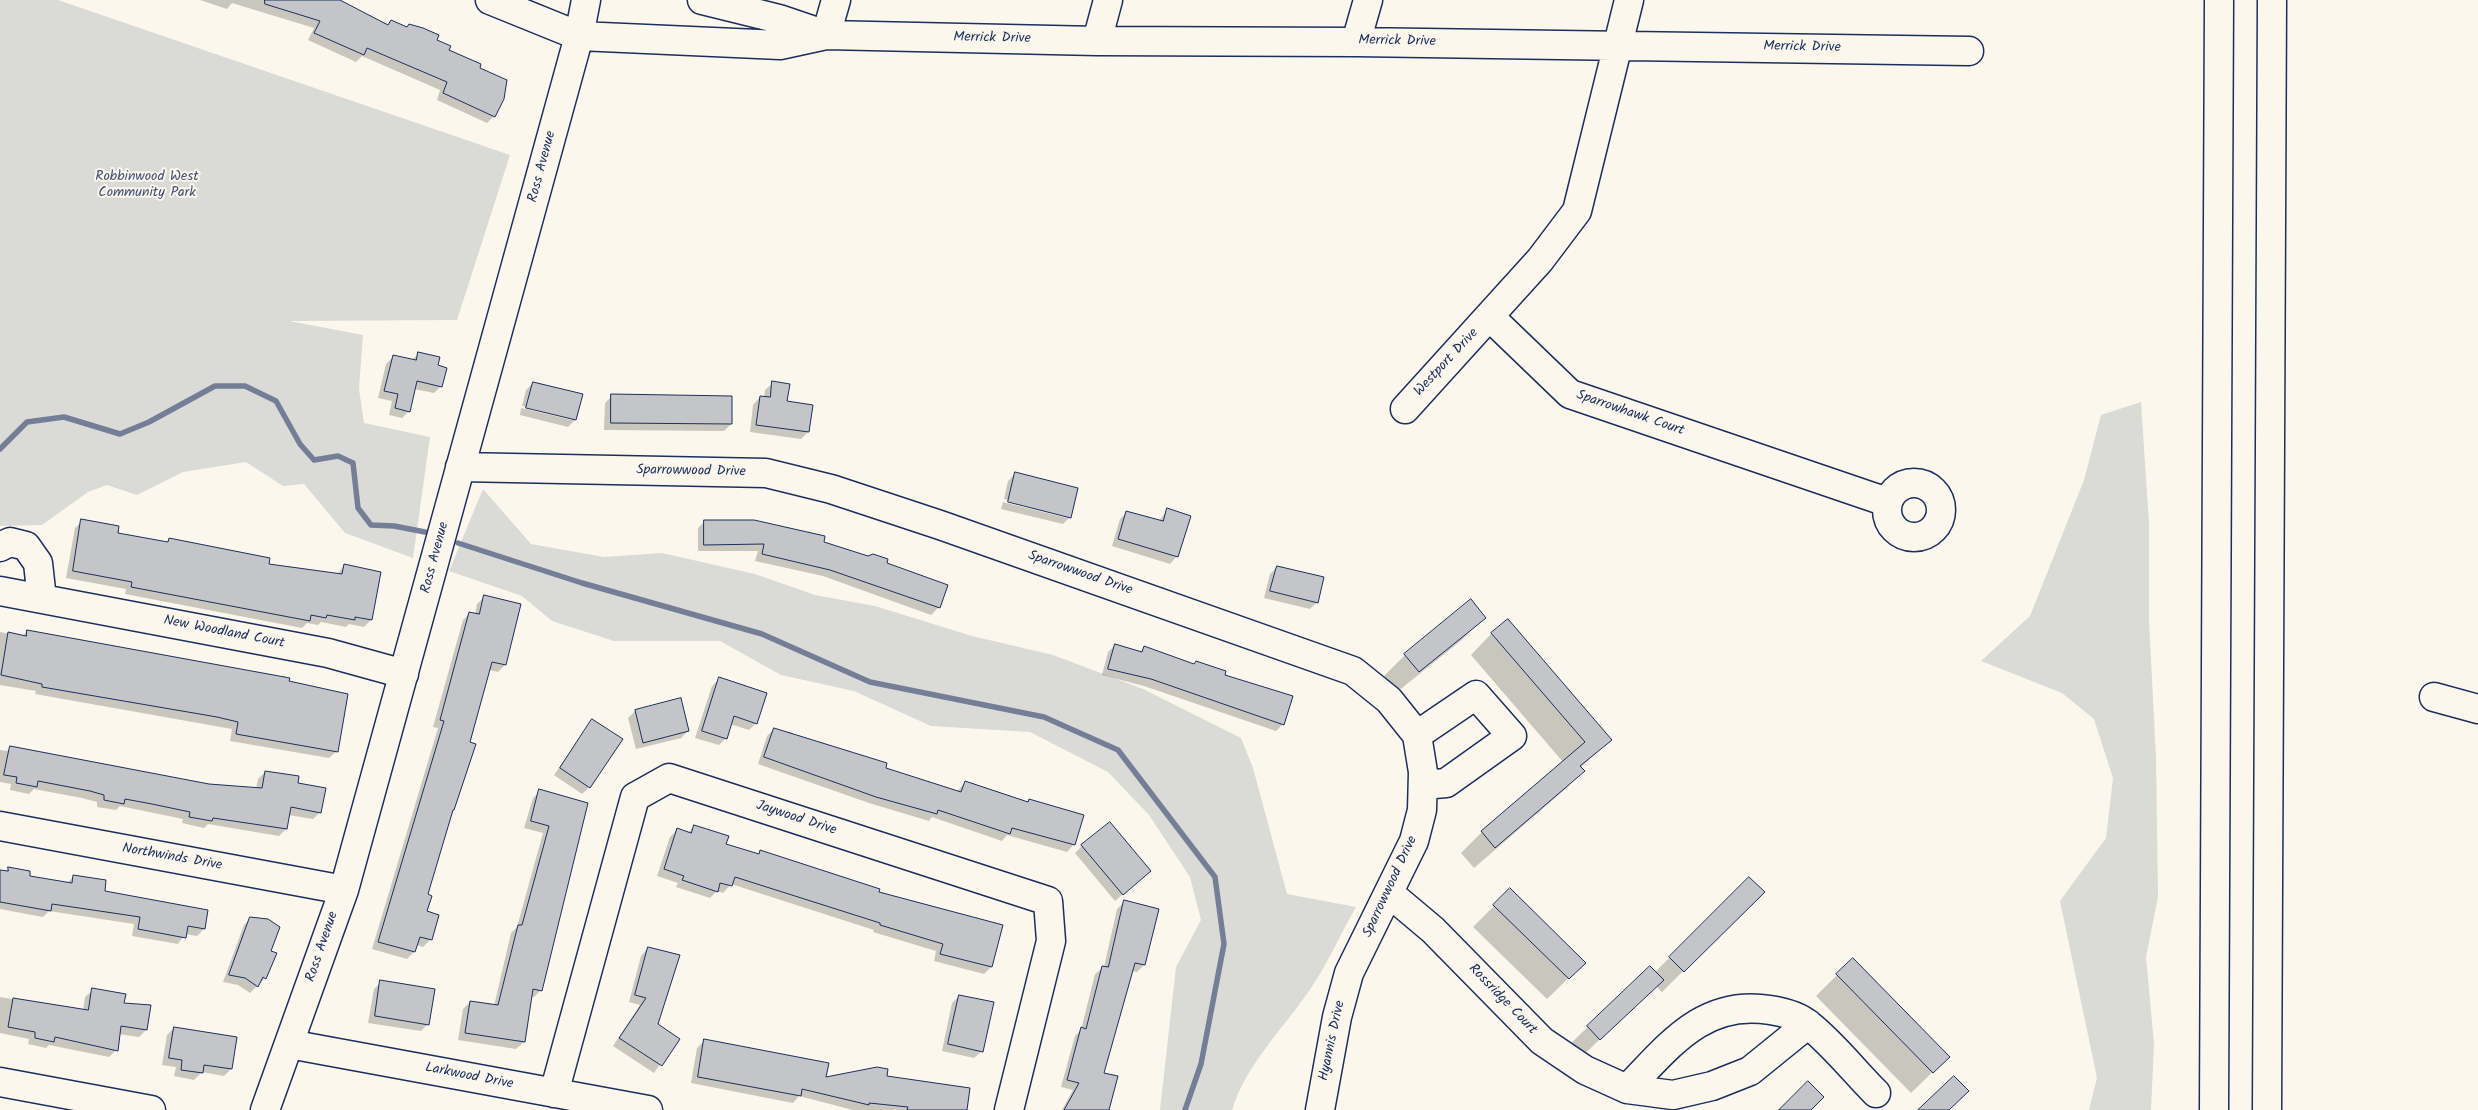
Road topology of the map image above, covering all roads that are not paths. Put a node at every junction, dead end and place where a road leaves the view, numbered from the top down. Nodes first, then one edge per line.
1 (490, 0) edge
2 (586, 0) edge
3 (702, 0) edge
4 (836, 0) edge
5 (1108, 0) edge
6 (1368, 0) edge
7 (1629, 0) edge
8 (2219, 0) edge
9 (2272, 0) edge
10 (826, 35) junction
11 (579, 36) junction
12 (1097, 41) junction
13 (1356, 42) junction
14 (1617, 45) junction
15 (1969, 52) dead end
16 (1490, 317) junction
17 (1405, 409) dead end
18 (460, 467) junction
19 (1887, 502) dead end
20 (0, 547) edge
21 (0, 591) edge
22 (42, 599) junction
23 (404, 674) junction
24 (2434, 697) dead end
25 (2478, 709) edge
26 (1417, 735) junction
27 (1423, 785) junction
28 (0, 826) edge
29 (344, 890) junction
30 (1390, 893) junction
31 (1349, 972) joint
32 (1808, 1024) junction
33 (290, 1044) junction
34 (0, 1082) edge
35 (1627, 1089) junction
36 (554, 1093) junction
37 (1876, 1093) dead end
38 (151, 1110) edge
39 (264, 1110) edge
40 (648, 1110) edge
41 (1008, 1110) edge
42 (1320, 1110) edge
43 (2214, 1110) edge
44 (2267, 1110) edge

1 - 11 main road, Merrick Drive
2 - 11 main road, Ross Avenue
3 - 10 main road, Merrick Drive
4 - 10 main road
5 - 12 main road
6 - 13 main road
7 - 14 main road
8 - 43 main road
9 - 44 main road
10 - 11 main road, Merrick Drive
10 - 12 main road, Merrick Drive
11 - 18 main road, Ross Avenue
12 - 13 main road, Merrick Drive
13 - 14 main road, Merrick Drive
14 - 15 main road, Merrick Drive
14 - 16 main road
16 - 17 main road, Westport Drive
16 - 19 main road, Sparrowhawk Court
18 - 23 main road, Ross Avenue
18 - 26 main road, Sparrowwood Drive
20 - 22 main road
21 - 22 main road, New Woodland Court
22 - 23 main road, New Woodland Court
23 - 29 main road, Ross Avenue
24 - 25 main road
26 - 27 main road, Sparrowwood Drive
26 - 27 main road
27 - 30 main road, Sparrowwood Drive
28 - 29 main road, Northwinds Drive
29 - 33 main road, Ross Avenue
30 - 31 main road, Sparrowwood Drive
30 - 35 main road, Rossridge Court
31 - 42 main road, Hyannis Drive
32 - 35 main road, Rossridge Court
32 - 35 main road
32 - 37 main road
33 - 36 main road, Larkwood Drive
33 - 39 main road, Ross Avenue
34 - 38 main road
36 - 40 main road, Larkwood Drive
36 - 41 main road, Jaywood Drive

